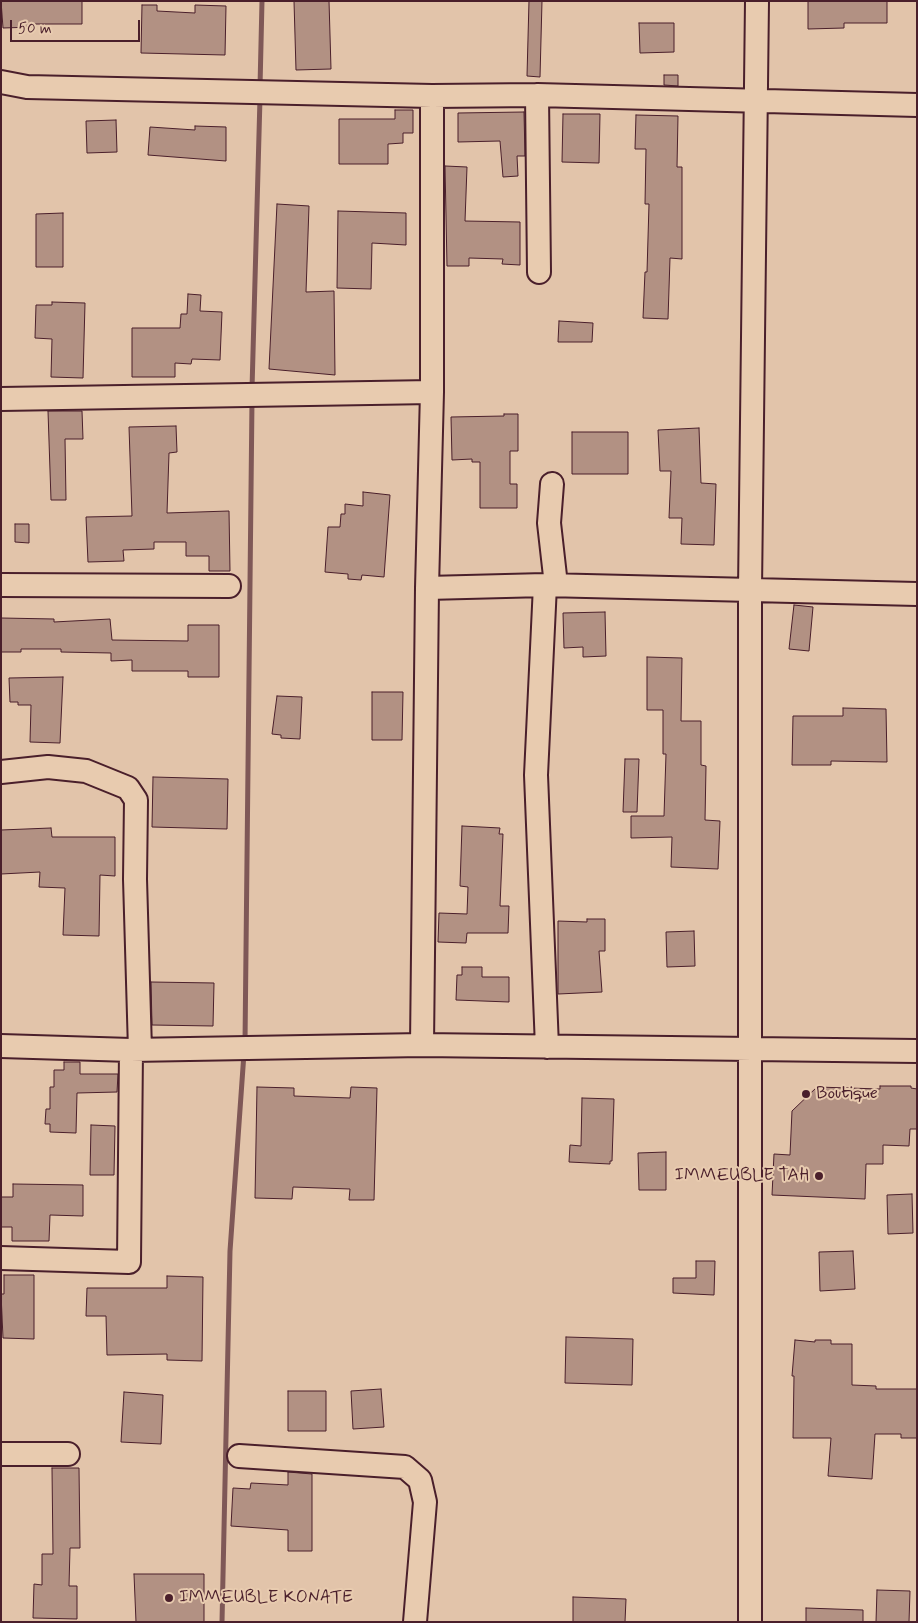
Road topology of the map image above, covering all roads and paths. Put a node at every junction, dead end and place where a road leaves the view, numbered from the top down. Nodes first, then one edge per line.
1 (757, 1) edge
2 (1, 82) edge
3 (537, 95) junction
4 (432, 96) junction
5 (755, 103) junction
6 (917, 105) edge
7 (539, 272) dead end
8 (432, 392) junction
9 (1, 399) edge
10 (552, 484) dead end
11 (1, 585) edge
12 (551, 585) junction
13 (230, 586) dead end
14 (427, 588) junction
15 (750, 589) junction
16 (917, 594) edge
17 (1, 772) edge
18 (1, 1046) edge
19 (422, 1046) junction
20 (548, 1047) junction
21 (751, 1048) junction
22 (135, 1050) junction
23 (917, 1051) edge
24 (1, 1258) edge
25 (1, 1454) edge
26 (68, 1454) dead end
27 (239, 1456) dead end
28 (415, 1622) edge
29 (750, 1622) edge

1 - 5 street
2 - 4 street
3 - 4 street
3 - 5 street
3 - 7 street
4 - 8 street
5 - 6 street
5 - 15 street
8 - 9 street
8 - 14 street
10 - 12 street
11 - 13 street
12 - 14 street
12 - 15 street
12 - 20 street
14 - 19 street
15 - 16 street
15 - 21 street
17 - 22 street
18 - 22 street
19 - 20 street
19 - 22 street
20 - 21 street
21 - 23 street
21 - 29 street
22 - 24 street
25 - 26 street
27 - 28 street

